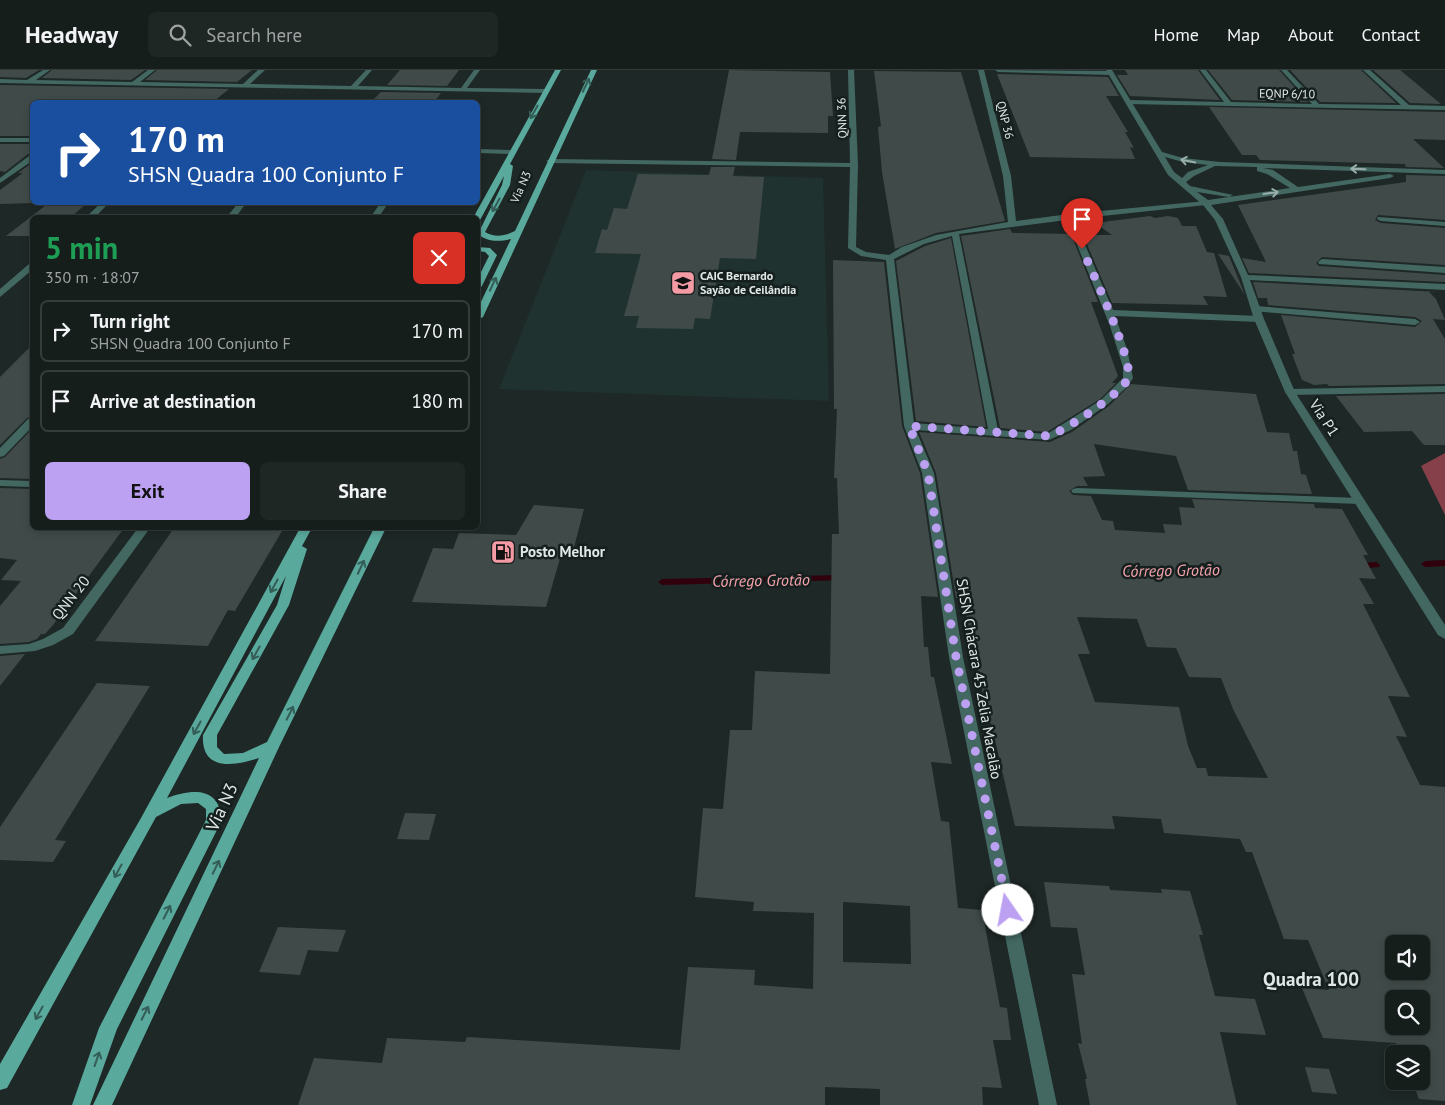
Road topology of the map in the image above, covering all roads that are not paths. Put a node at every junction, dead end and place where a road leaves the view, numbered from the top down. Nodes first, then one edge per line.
1 (47, 70) edge
2 (152, 70) edge
3 (262, 70) edge
4 (369, 70) edge
5 (477, 70) edge
6 (558, 70) edge
7 (594, 70) edge
8 (851, 70) edge
9 (981, 70) edge
10 (998, 70) edge
11 (1203, 70) edge
12 (1284, 70) edge
13 (1366, 70) edge
14 (1110, 71) edge
15 (0, 81) edge
16 (28, 82) junction
17 (134, 84) junction
18 (244, 86) junction
19 (353, 87) junction
20 (463, 89) junction
21 (546, 91) junction
22 (1128, 102) junction
23 (1229, 104) junction
24 (1317, 105) junction
25 (1407, 107) junction
26 (1445, 108) edge
27 (0, 140) edge
28 (30, 140) edge
29 (480, 152) edge
30 (1158, 153) junction
31 (511, 156) junction
32 (30, 159) edge
33 (550, 160) junction
34 (1220, 164) junction
35 (854, 165) junction
36 (1245, 165) junction
37 (1424, 171) junction
38 (1445, 172) edge
39 (0, 181) edge
40 (1184, 185) junction
41 (1296, 189) junction
42 (1245, 197) junction
43 (1206, 203) junction
44 (104, 205) edge
45 (241, 205) edge
46 (92, 215) edge
47 (233, 215) edge
48 (479, 215) edge
49 (1068, 216) junction
50 (1381, 218) dead end
51 (1012, 224) junction
52 (1445, 224) edge
53 (518, 232) junction
54 (955, 233) junction
55 (480, 249) edge
56 (890, 258) junction
57 (1322, 262) dead end
58 (30, 268) edge
59 (1445, 270) edge
60 (1245, 277) junction
61 (480, 282) edge
62 (1445, 287) edge
63 (0, 294) edge
64 (480, 313) edge
65 (1109, 313) junction
66 (1258, 314) junction
67 (1416, 322) dead end
68 (1445, 389) edge
69 (1290, 392) junction
70 (30, 423) edge
71 (909, 426) junction
72 (994, 434) junction
73 (0, 454) edge
74 (0, 483) edge
75 (30, 484) edge
76 (1077, 491) dead end
77 (1359, 501) junction
78 (143, 530) edge
79 (306, 530) edge
80 (306, 530) edge
81 (379, 530) edge
82 (1445, 635) edge
83 (0, 650) edge
84 (273, 745) junction
85 (147, 820) junction
86 (0, 1082) edge
87 (81, 1105) edge
88 (102, 1105) edge
89 (1048, 1105) edge

1 - 16 street
2 - 17 street
3 - 18 street
4 - 19 street
5 - 20 street
6 - 21 main road, Via N3
33 -> 7 main road, Via N3
8 - 35 street, QNN 36
9 - 51 street, QNP 36
10 - 14 street
11 - 23 street
12 - 24 street
13 - 25 street
14 - 22 street
15 - 16 street
16 - 17 street
17 - 18 street
18 - 19 street
19 - 20 street
20 - 21 street
21 -> 31 main road, Via N3
22 - 23 street, EQNP 6/10
22 - 30 street
23 - 24 street, EQNP 6/10
24 - 25 street, EQNP 6/10
25 - 26 street, EQNP 6/10
27 - 28 street
29 - 31 street
34 -> 30 street
30 - 40 street, Via P1
31 - 48 main road, Via N3
31 -> 53 main road
32 - 39 street
33 - 35 street
33 - 53 main road, Via N3
34 - 36 street
34 - 40 street
35 - 56 street, QNN 36
37 -> 36 street
36 - 41 street
37 - 38 street
37 - 41 street
40 - 42 street
40 - 43 street, Via P1
42 -> 41 street
42 - 43 street
43 - 49 street
43 - 60 street, Via P1
44 - 46 street
45 - 47 street
49 - 51 street
49 - 65 street
50 - 52 street
51 - 54 street
64 -> 53 main road, Via N3
54 - 56 street
54 - 72 street
55 - 61 main road
56 - 71 street, SHSN Chácara 45 Zelia Macalão
57 - 59 street
58 - 63 street
60 - 62 street
60 - 66 street, Via P1
65 - 66 street
65 - 72 street
66 - 67 street
66 - 69 street, Via P1
68 - 69 street
69 - 77 street, Via P1
70 - 73 street
71 - 72 street
71 - 89 street, SHSN Chácara 45 Zelia Macalão
74 - 75 street
76 - 77 street
77 - 82 street, Via P1
78 - 83 street, QNN 20
79 -> 84 main road
80 -> 85 main road
84 -> 81 main road, Via N3
88 -> 84 main road, Via N3
85 -> 86 main road
87 -> 85 main road

